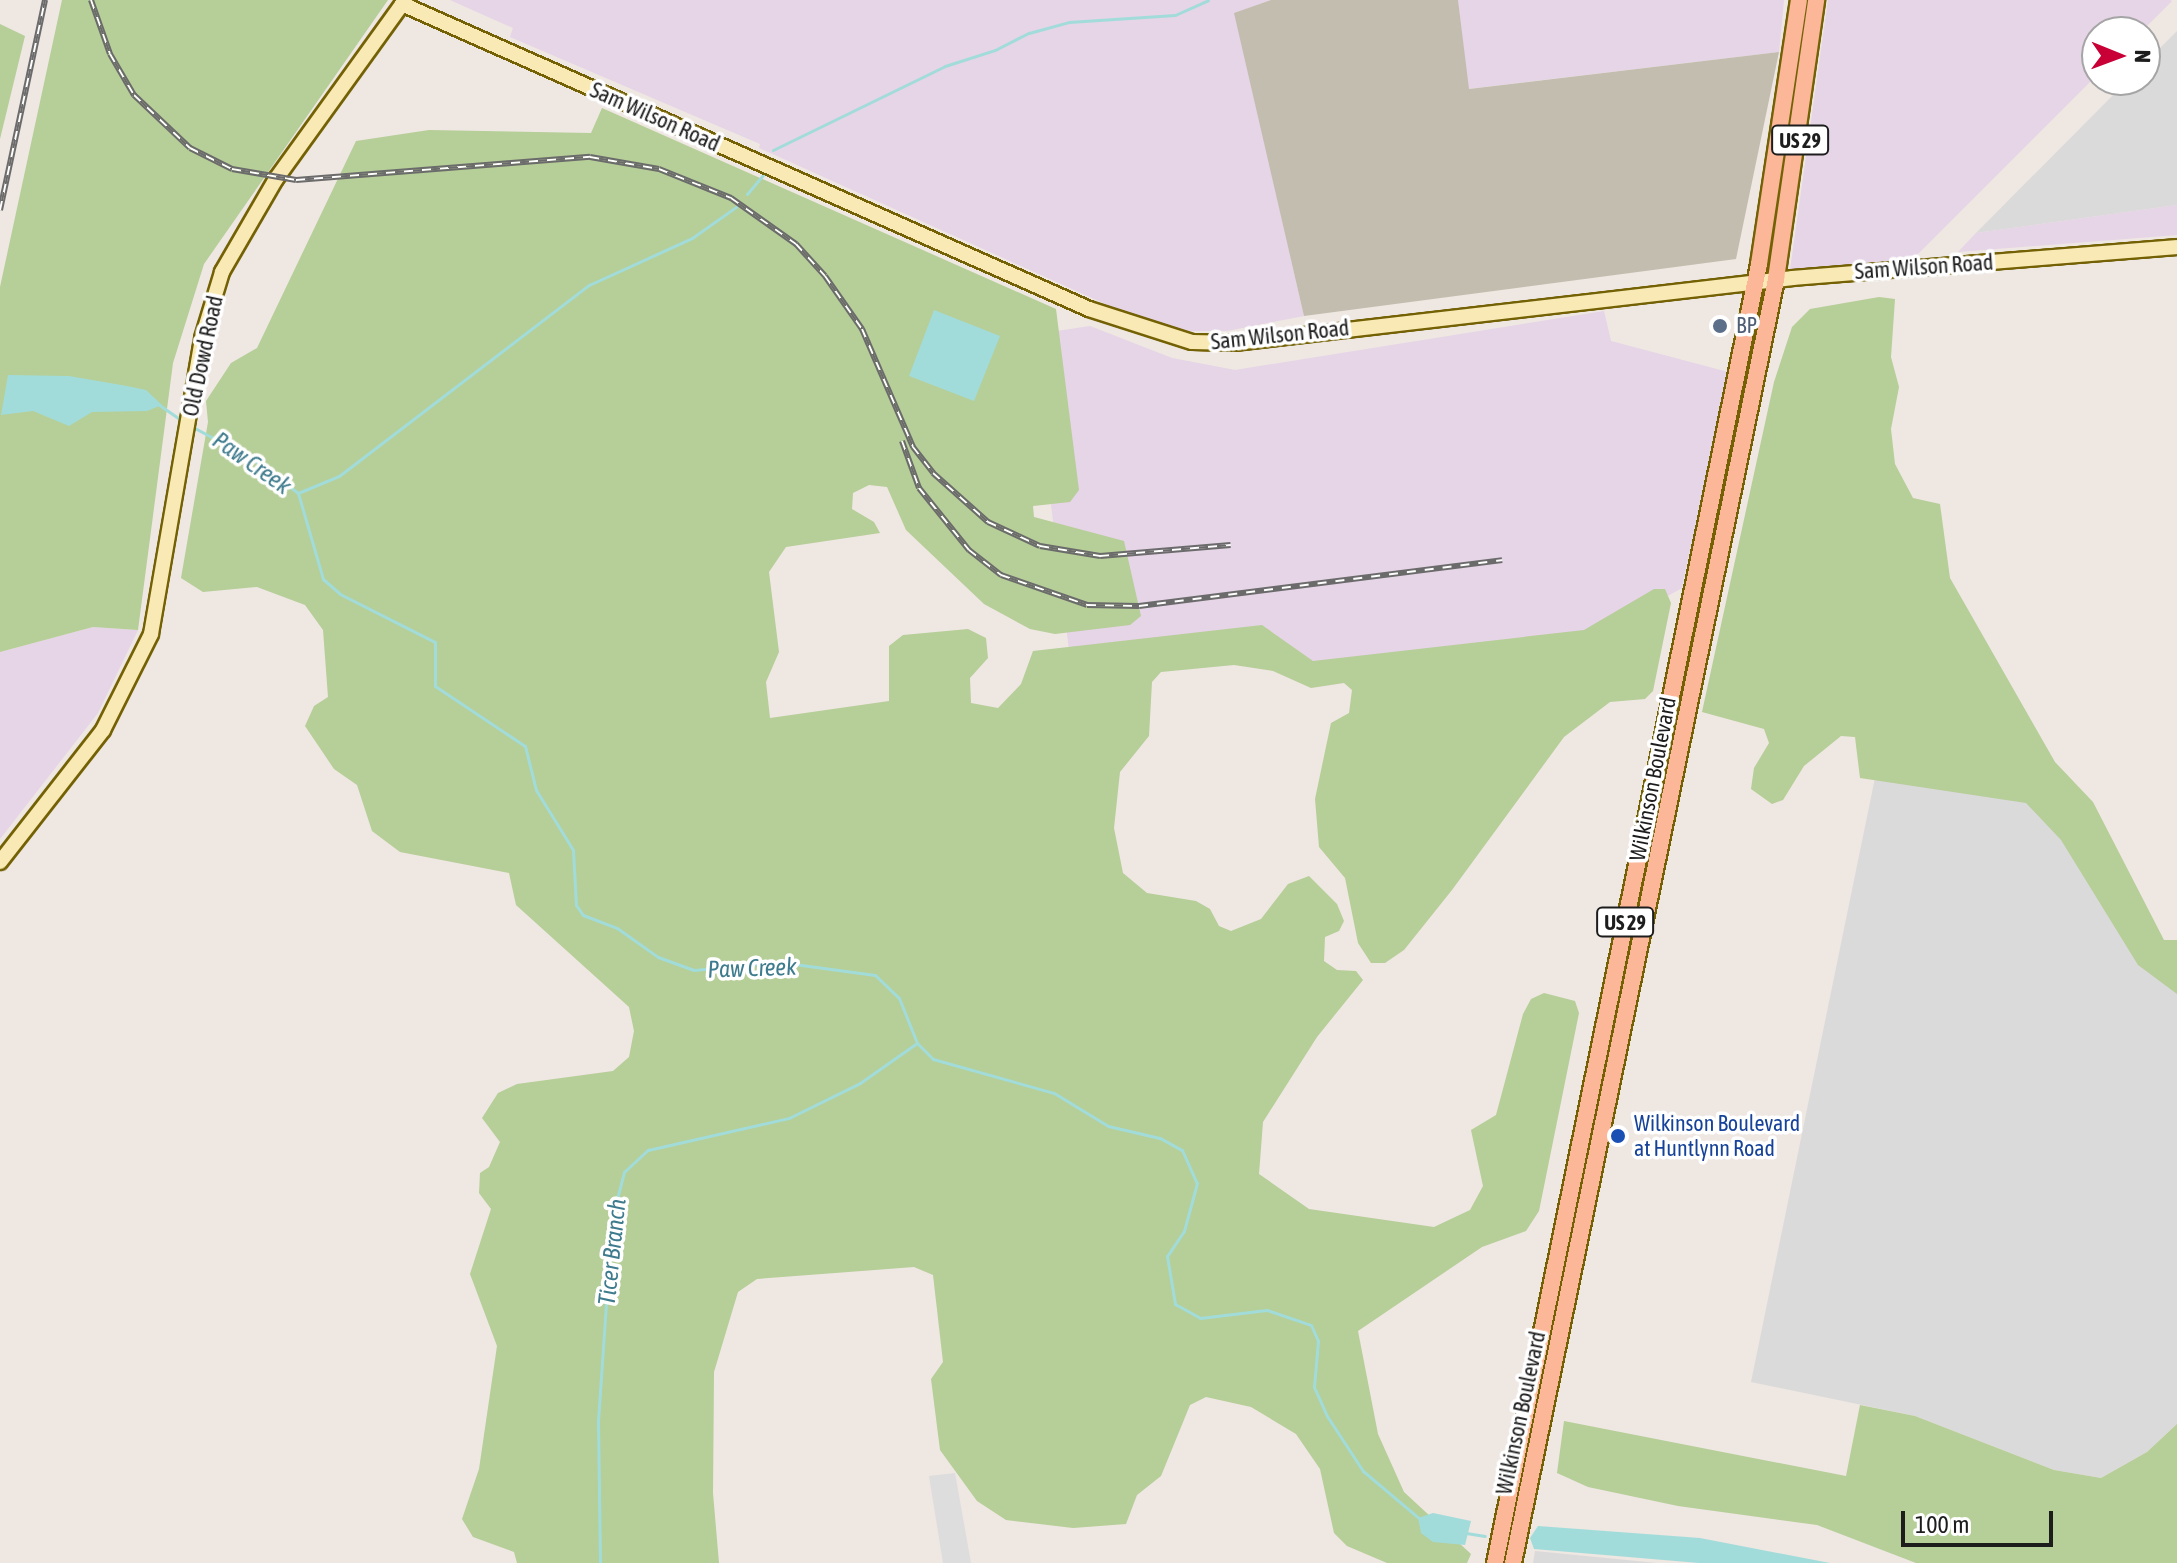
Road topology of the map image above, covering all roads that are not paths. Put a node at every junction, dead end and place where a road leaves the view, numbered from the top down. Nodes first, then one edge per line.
1 (1799, 0) edge
2 (1816, 0) edge
3 (403, 2) edge
4 (2177, 247) edge
5 (1776, 279) junction
6 (1756, 282) junction
7 (0, 862) edge
8 (1544, 1323) junction
9 (1561, 1327) junction
10 (1495, 1563) edge
11 (1513, 1563) edge

1 - 6 main road, Wilkinson Boulevard / US 29
2 - 5 main road, Wilkinson Boulevard / US 29
3 - 6 street, Sam Wilson Road
3 - 7 street, Old Dowd Road
4 - 5 street, Sam Wilson Road
5 - 6 street, Sam Wilson Road
5 - 9 main road, Wilkinson Boulevard / US 29
6 - 8 main road, Wilkinson Boulevard / US 29
8 - 9 main road
8 - 10 main road, Wilkinson Boulevard / US 29
9 - 11 main road, Wilkinson Boulevard / US 29

